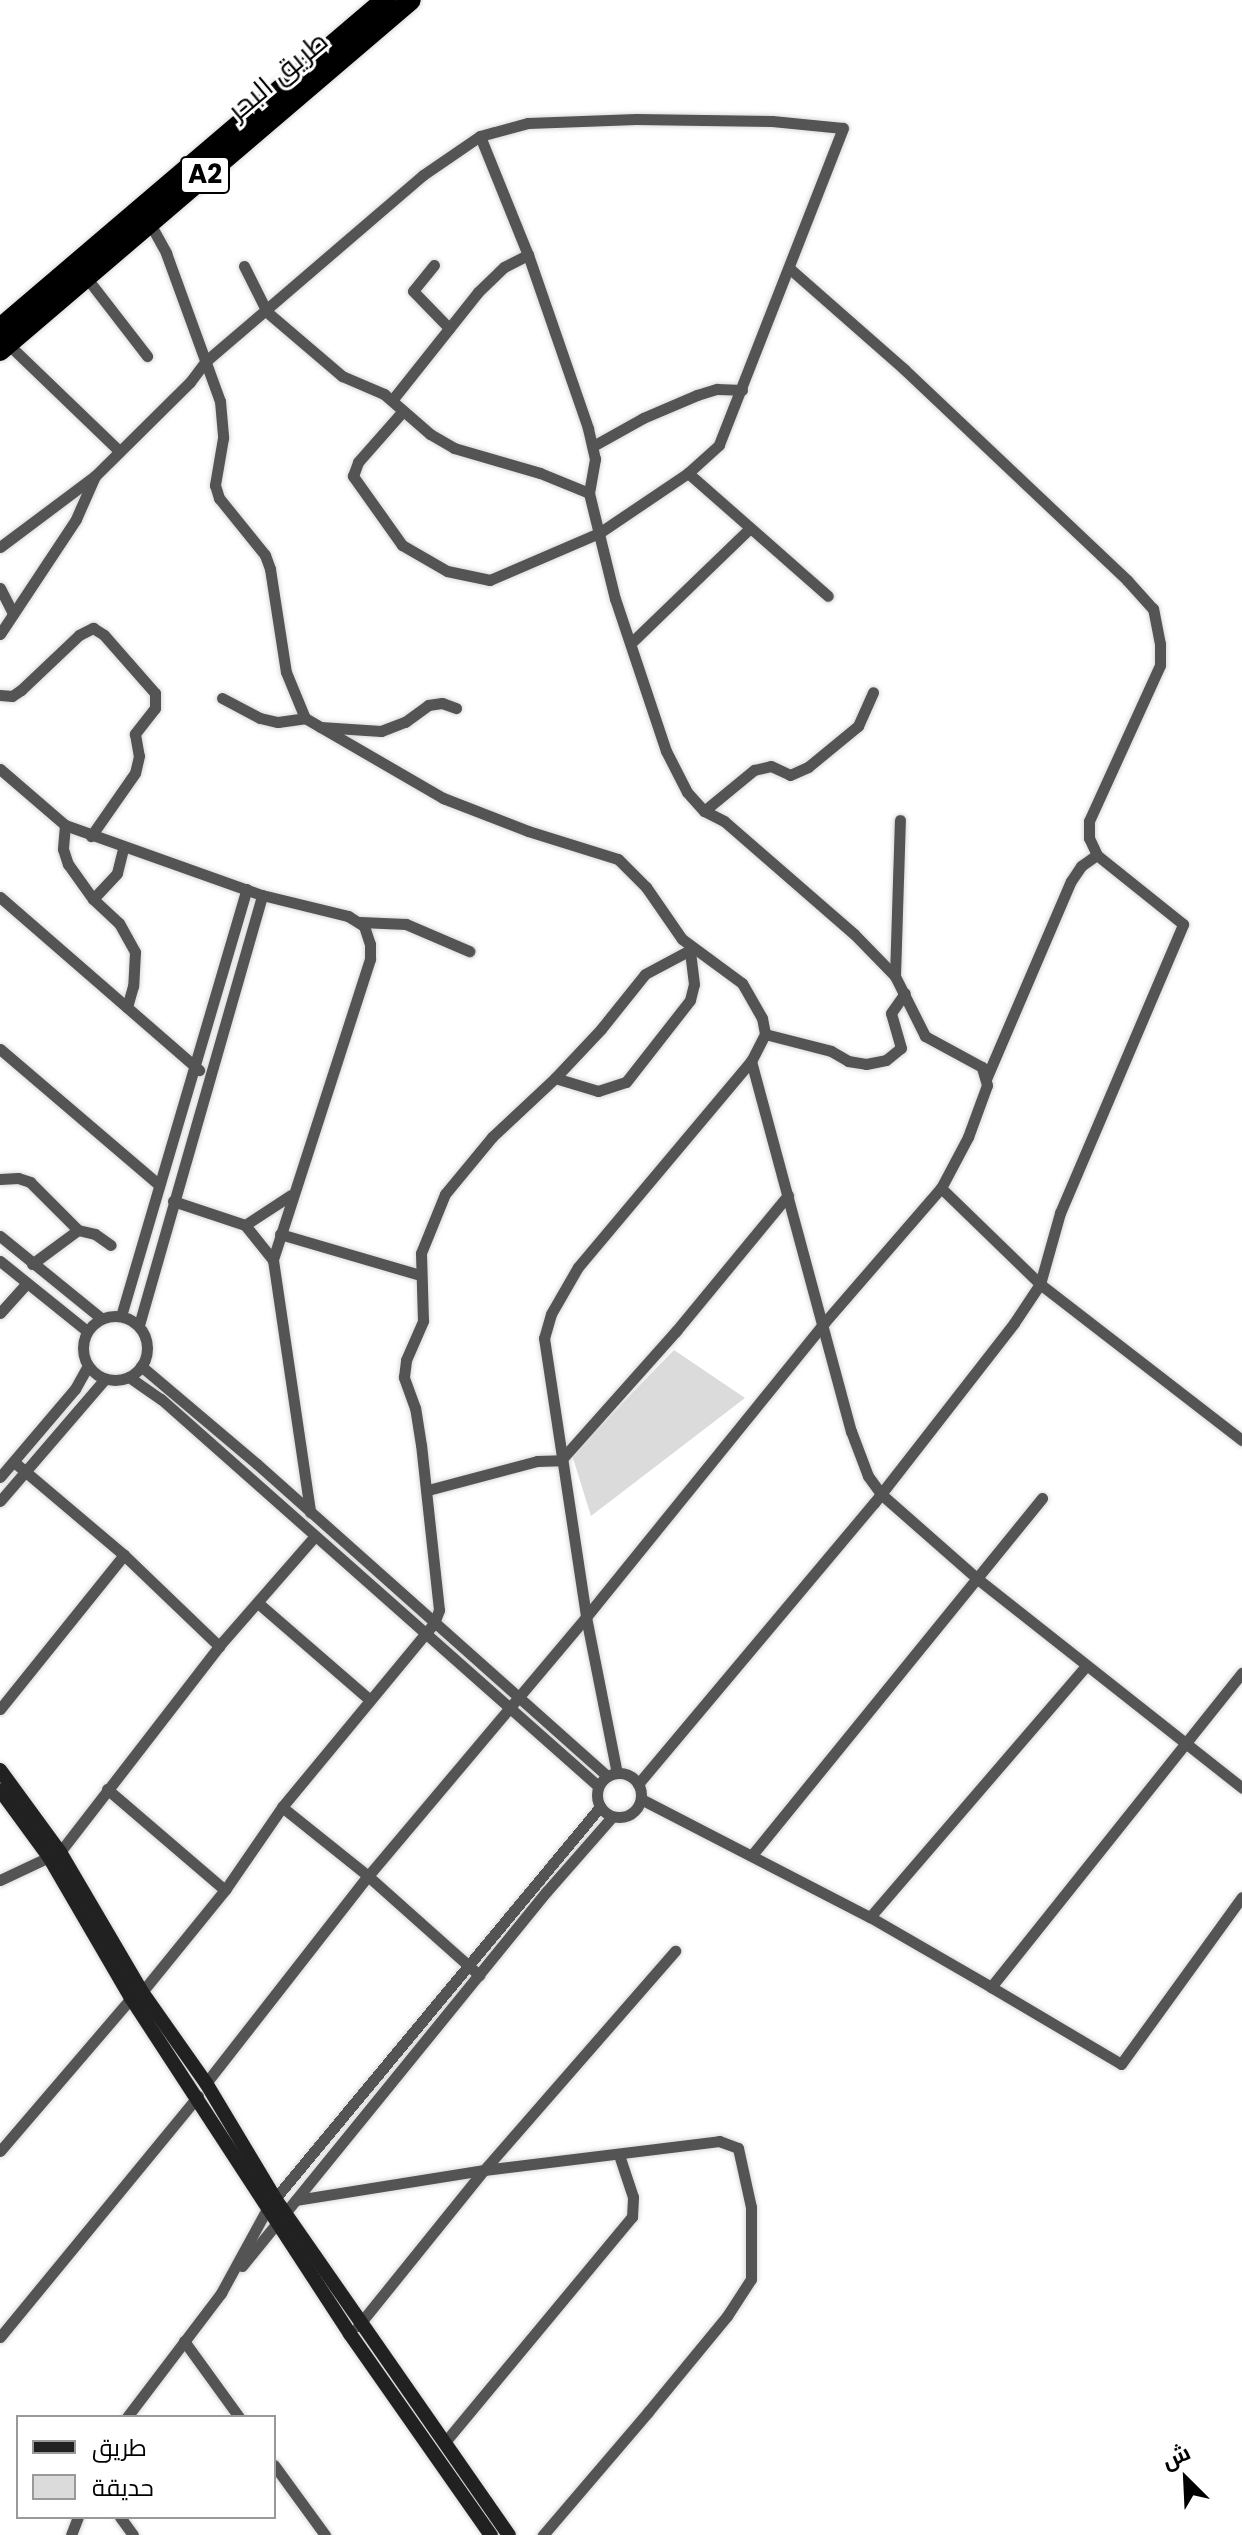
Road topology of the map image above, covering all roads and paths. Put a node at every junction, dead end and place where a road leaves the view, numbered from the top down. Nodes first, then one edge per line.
1 (385, 0) edge
2 (411, 0) edge
3 (480, 136) junction
4 (144, 215) junction
5 (528, 255) junction
6 (434, 265) dead end
7 (244, 266) dead end
8 (789, 268) junction
9 (86, 277) junction
10 (63, 284) junction
11 (267, 312) junction
12 (449, 328) junction
13 (3, 341) edge
14 (147, 356) dead end
15 (206, 361) junction
16 (742, 390) junction
17 (393, 399) junction
18 (403, 411) junction
19 (593, 446) junction
20 (119, 451) junction
21 (688, 473) junction
22 (95, 476) junction
23 (589, 493) junction
24 (750, 528) junction
25 (599, 533) junction
26 (0, 547) edge
27 (0, 588) edge
28 (828, 596) dead end
29 (13, 614) junction
30 (0, 634) edge
31 (631, 643) junction
32 (873, 692) dead end
33 (0, 695) edge
34 (222, 698) dead end
35 (456, 708) dead end
36 (305, 718) junction
37 (319, 727) junction
38 (0, 769) edge
39 (704, 811) junction
40 (900, 820) dead end
41 (65, 825) junction
42 (91, 836) junction
43 (123, 849) junction
44 (1097, 855) junction
45 (247, 889) junction
46 (262, 895) junction
47 (93, 899) junction
48 (3, 904) edge
49 (360, 922) junction
50 (692, 949) junction
51 (469, 951) dead end
52 (895, 976) junction
53 (905, 993) junction
54 (127, 1007) junction
55 (765, 1034) junction
56 (0, 1049) edge
57 (751, 1061) junction
58 (194, 1067) junction
59 (208, 1077) junction
60 (555, 1078) junction
61 (986, 1079) junction
62 (0, 1179) edge
63 (159, 1185) junction
64 (941, 1188) junction
65 (291, 1195) junction
66 (788, 1195) junction
67 (173, 1201) junction
68 (245, 1225) junction
69 (78, 1230) junction
70 (280, 1234) junction
71 (0, 1236) edge
72 (111, 1245) dead end
73 (273, 1260) junction
74 (0, 1261) edge
75 (32, 1264) junction
76 (420, 1275) junction
77 (26, 1284) junction
78 (1040, 1284) junction
79 (70, 1295) junction
80 (57, 1308) junction
81 (0, 1313) edge
82 (121, 1316) junction
83 (101, 1318) junction
84 (824, 1323) junction
85 (139, 1325) junction
86 (87, 1331) junction
87 (88, 1366) junction
88 (141, 1366) junction
89 (129, 1377) junction
90 (105, 1379) junction
91 (1242, 1440) edge
92 (561, 1460) junction
93 (14, 1462) junction
94 (24, 1472) junction
95 (0, 1477) edge
96 (428, 1490) junction
97 (881, 1494) junction
98 (1042, 1498) dead end
99 (0, 1501) edge
100 (310, 1512) junction
101 (314, 1537) junction
102 (124, 1555) junction
103 (979, 1580) junction
104 (258, 1603) junction
105 (586, 1617) junction
106 (434, 1623) junction
107 (425, 1633) junction
108 (219, 1646) junction
109 (1086, 1666) junction
110 (1242, 1673) edge
111 (517, 1695) junction
112 (369, 1699) junction
113 (507, 1707) junction
114 (0, 1709) edge
115 (1183, 1744) junction
116 (0, 1770) edge
117 (607, 1778) junction
118 (638, 1784) junction
119 (1242, 1788) edge
120 (107, 1789) junction
121 (0, 1790) edge
122 (641, 1799) junction
123 (282, 1807) junction
124 (600, 1807) junction
125 (612, 1817) junction
126 (55, 1854) junction
127 (752, 1855) junction
128 (368, 1876) junction
129 (0, 1880) edge
130 (537, 1882) junction
131 (225, 1890) junction
132 (547, 1891) junction
133 (1242, 1897) edge
134 (870, 1917) junction
135 (675, 1951) dead end
136 (467, 1964) junction
137 (479, 1975) junction
138 (991, 1987) junction
139 (136, 1995) junction
140 (202, 2090) junction
141 (0, 2151) edge
142 (619, 2155) junction
143 (484, 2170) junction
144 (296, 2200) junction
145 (277, 2210) junction
146 (356, 2329) junction
147 (0, 2337) edge
148 (184, 2341) junction
149 (128, 2415) edge
150 (238, 2415) edge
151 (445, 2442) junction
152 (276, 2468) edge
153 (325, 2535) edge
154 (491, 2535) edge
155 (509, 2535) edge
156 (543, 2535) edge

1 - 4 highway, طريق البحر / A2
2 - 4 highway, طريق البحر / A2
3 - 5 street
3 - 8 street
3 - 11 street
4 - 9 highway, طريق البحر / A2
4 - 10 highway, طريق البحر / A2
4 - 15 street
5 - 12 street
5 - 19 street
6 - 12 street
7 - 11 street
8 - 16 street
8 - 44 street
9 - 10 highway, طريق البحر / A2
9 - 14 street
10 - 13 highway, طريق البحر / A2
11 - 15 street
11 - 17 street
12 - 17 street
13 - 20 street
15 - 20 street
15 - 36 street
16 - 19 street
16 - 21 street
17 - 18 street
18 - 23 street
18 - 25 street
19 - 23 street
20 - 22 street
21 - 24 street
21 - 25 street
22 - 26 street
22 - 29 street
23 - 25 street
24 - 28 street
24 - 31 street
25 - 31 street
27 - 29 street
29 - 30 street
31 - 39 street
32 - 39 street
33 - 42 street
34 - 36 street
35 - 37 street
36 - 37 street
37 - 50 street
38 - 41 street
39 - 52 street
40 - 52 street
41 - 42 street
41 - 47 street
42 - 43 street
43 - 45 street
43 - 47 street
44 - 61 street
44 - 78 street
45 - 46 street
45 - 58 street
46 - 49 street
46 - 59 street
47 - 54 street
48 - 54 street
49 - 51 street
49 - 65 street
50 - 55 street
50 - 60 street
50 - 60 street
52 - 53 street
53 - 55 street
53 - 61 street
54 - 58 street
55 - 57 street
56 - 63 street
57 - 66 street
57 - 92 street
58 - 59 street
58 - 63 street
59 - 67 street
60 - 76 street
61 - 64 street
62 - 69 street
63 - 82 street
64 - 78 street
64 - 84 street
65 - 68 street
65 - 70 street
66 - 84 street
66 - 92 street
67 - 68 street
67 - 85 street
68 - 73 street
69 - 72 street
69 - 75 street
70 - 73 street
70 - 76 street
71 - 75 street
73 - 100 street
74 - 77 street
75 - 79 street
76 - 96 street
77 - 80 street
77 - 81 street
78 - 91 street
78 - 97 street
79 - 80 street
79 - 83 street
80 - 86 street
82 - 83 street
82 - 85 street
83 - 86 street
84 - 97 street
84 - 105 street
85 - 88 street
86 - 87 street
87 - 90 street
87 - 93 street
88 - 89 street
88 - 100 street
89 - 90 street
89 - 101 street
90 - 94 street
92 - 96 street
92 - 105 street
93 - 94 street
93 - 95 street
94 - 99 street
94 - 102 street
96 - 106 street
97 - 103 street
97 - 118 street
98 - 103 street
100 - 106 street
101 - 104 street
101 - 107 street
102 - 108 street
102 - 114 street
103 - 109 street
103 - 127 street
104 - 108 street
104 - 112 street
105 - 111 street
105 - 117 street
106 - 107 street
106 - 111 street
107 - 112 street
107 - 113 street
108 - 120 street
109 - 115 street
109 - 134 street
110 - 115 street
111 - 113 street
111 - 117 street
112 - 123 street
113 - 117 street
113 - 128 street
115 - 119 street
115 - 138 street
116 - 126 main road
117 - 118 street
117 - 124 street
118 - 122 street
120 - 126 street
120 - 131 street
121 - 126 main road
122 - 125 street
122 - 127 street
123 - 128 street
123 - 131 street
124 - 125 street
124 - 130 street
125 - 132 street
126 - 129 street
126 - 139 main road
127 - 134 street
128 - 136 street
128 - 140 street
130 - 132 street
130 - 136 street
131 - 139 street
132 - 137 street
133 - 138 street
134 - 138 street
135 - 143 street
136 - 137 street
136 - 145 street
137 - 144 street
139 - 140 main road
139 - 141 street
140 - 145 main road
140 - 147 street
142 - 143 street
142 - 151 street
142 - 156 street
143 - 144 street
143 - 146 street
144 - 145 street
145 - 146 main road
145 - 148 street
146 - 151 main road
146 - 154 main road
148 - 149 street
148 - 150 street
151 - 155 main road
152 - 153 street

